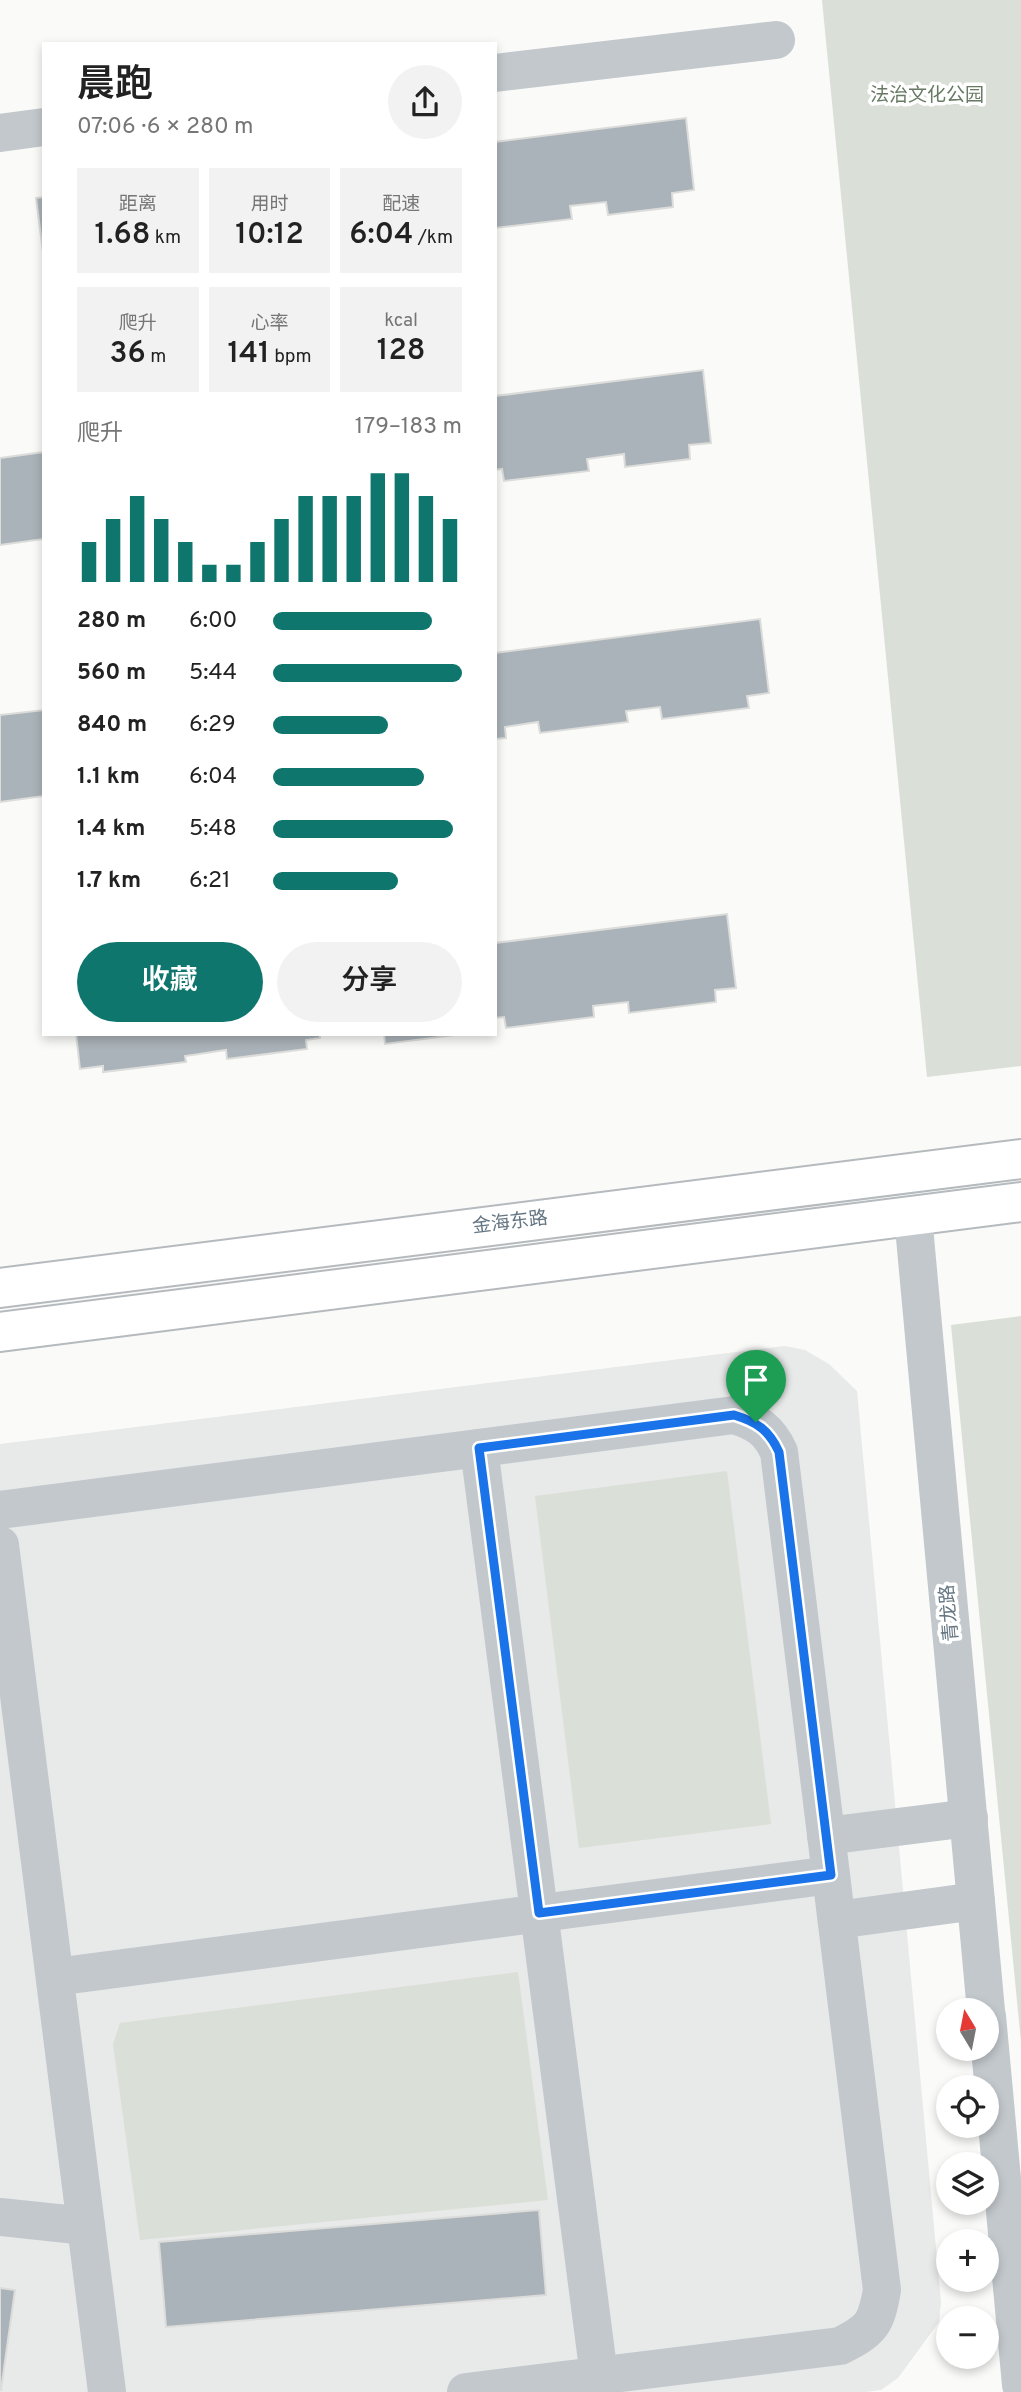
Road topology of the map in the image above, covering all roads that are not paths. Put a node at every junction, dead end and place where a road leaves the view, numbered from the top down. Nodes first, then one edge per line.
1 (776, 40) dead end
2 (497, 73) edge
3 (42, 127) edge
4 (0, 133) edge
5 (1021, 1159) edge
6 (1021, 1202) edge
7 (913, 1216) junction
8 (0, 1288) edge
9 (0, 1332) edge
10 (479, 1448) junction
11 (0, 1510) edge
12 (0, 1545) edge
13 (12, 1733) edge
14 (969, 1818) junction
15 (826, 1836) junction
16 (831, 1875) junction
17 (976, 1901) junction
18 (539, 1913) junction
19 (837, 1920) junction
20 (55, 1977) junction
21 (985, 1998) edge
22 (991, 2062) edge
23 (0, 2217) edge
24 (86, 2226) junction
25 (599, 2376) junction
26 (1021, 2385) edge
27 (107, 2392) edge
28 (466, 2392) edge

1 - 2 street
3 - 4 street
5 - 8 main road, 金海东路
6 - 7 main road
7 - 9 main road
7 - 14 street, 青龙路
10 - 11 street
10 - 15 street
10 - 18 street
12 - 13 street
13 - 20 street
14 - 15 street
14 - 17 street, 青龙路
15 - 16 street
16 - 18 street
16 - 19 street
17 - 19 street
17 - 21 street, 青龙路
18 - 20 street
18 - 25 street
19 - 25 street
20 - 24 street
22 - 26 street
23 - 24 street
24 - 27 street
25 - 28 street

